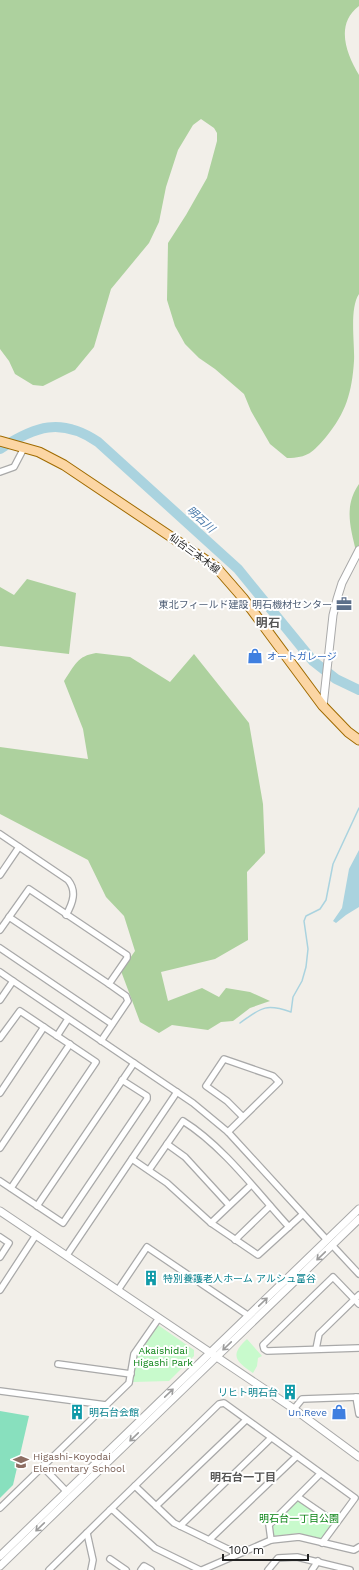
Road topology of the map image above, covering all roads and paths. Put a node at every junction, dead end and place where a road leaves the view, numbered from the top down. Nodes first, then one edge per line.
1 (1, 441) edge
2 (21, 447) junction
3 (0, 472) edge
4 (359, 550) edge
5 (323, 706) junction
6 (359, 740) edge
7 (1, 836) edge
8 (19, 847) junction
9 (0, 875) edge
10 (66, 914) junction
11 (9, 917) junction
12 (0, 930) edge
13 (0, 948) edge
14 (0, 972) edge
15 (13, 981) junction
16 (109, 984) junction
17 (0, 1000) edge
18 (68, 1019) junction
19 (112, 1024) junction
20 (44, 1027) junction
21 (57, 1036) junction
22 (0, 1038) edge
23 (101, 1041) junction
24 (70, 1044) junction
25 (134, 1063) junction
26 (122, 1080) junction
27 (177, 1092) junction
28 (0, 1093) edge
29 (243, 1117) junction
30 (228, 1132) junction
31 (166, 1144) junction
32 (0, 1148) edge
33 (132, 1159) junction
34 (149, 1170) junction
35 (0, 1181) edge
36 (251, 1185) junction
37 (11, 1188) junction
38 (229, 1205) junction
39 (37, 1206) junction
40 (270, 1206) junction
41 (359, 1209) edge
42 (0, 1211) edge
43 (303, 1214) junction
44 (359, 1219) edge
45 (211, 1224) junction
46 (289, 1228) junction
47 (36, 1235) junction
48 (0, 1237) edge
49 (235, 1240) junction
50 (330, 1242) junction
51 (67, 1256) junction
52 (0, 1257) edge
53 (359, 1274) edge
54 (0, 1290) edge
55 (118, 1290) junction
56 (359, 1295) edge
57 (354, 1299) junction
58 (359, 1304) edge
59 (248, 1316) junction
60 (159, 1318) junction
61 (359, 1348) edge
62 (316, 1349) junction
63 (214, 1355) junction
64 (58, 1364) dead end
65 (131, 1374) junction
66 (0, 1391) edge
67 (358, 1397) edge
68 (106, 1405) junction
69 (294, 1409) junction
70 (359, 1414) edge
71 (246, 1420) junction
72 (271, 1438) junction
73 (297, 1456) junction
74 (359, 1457) edge
75 (43, 1467) junction
76 (320, 1474) junction
77 (135, 1486) junction
78 (67, 1492) junction
79 (298, 1497) junction
80 (156, 1506) junction
81 (0, 1508) edge
82 (110, 1510) junction
83 (336, 1523) junction
84 (180, 1526) junction
85 (87, 1532) junction
86 (209, 1540) junction
87 (271, 1540) junction
88 (322, 1543) junction
89 (359, 1547) edge
90 (238, 1554) junction
91 (0, 1556) edge
92 (110, 1559) dead end
93 (318, 1561) junction
94 (0, 1566) edge
95 (49, 1570) edge
96 (91, 1570) edge
97 (126, 1570) edge
98 (141, 1570) edge
99 (151, 1570) edge
100 (201, 1570) edge
101 (268, 1570) edge
102 (312, 1570) edge
103 (350, 1570) edge

1 - 2 main road, 仙台三本木線
2 - 3 street
2 - 5 main road, 仙台三本木線
4 - 5 street
5 - 6 main road, 仙台三本木線
7 - 8 street
8 - 9 street
8 - 10 street
10 - 11 street
10 - 16 street
11 - 12 street
11 - 16 street
13 - 19 street
14 - 15 street
15 - 17 street
15 - 18 street
16 - 19 street
18 - 21 street
18 - 23 street
19 - 23 street
20 - 21 street
20 - 22 street
20 - 28 street
21 - 24 street
23 - 25 street
24 - 32 street
24 - 37 street
25 - 26 street
25 - 27 street
26 - 39 street
26 - 39 street
27 - 30 street
27 - 33 street
29 - 29 street
29 - 30 street
30 - 43 street
31 - 34 street
31 - 36 street
31 - 38 street
33 - 34 street
33 - 51 street
34 - 45 street
35 - 37 street
36 - 38 street
36 - 40 street
37 - 39 street
38 - 45 street
40 - 46 street
40 - 49 street
41 - 50 street
42 - 47 street
43 - 46 street
43 - 50 street
44 - 50 street
45 - 49 street
46 - 49 street
47 - 51 street
47 - 54 street
48 - 52 street
50 - 53 street
59 -> 50 street
50 -> 63 street
51 - 55 street
55 - 59 street
55 - 60 street
56 - 57 street
57 - 58 street
57 - 62 street
57 - 62 street
59 - 63 street
60 - 63 street
60 - 65 street
61 - 62 street
63 - 69 street
78 -> 63 street
63 -> 94 street
64 - 65 street
65 - 68 street
66 - 68 street
67 - 69 street
67 - 70 street
68 - 75 street
69 - 74 street
71 - 72 street
71 - 77 street
71 - 80 street
72 - 73 street
72 - 84 street
73 - 76 street
73 - 86 street
75 - 78 street
75 - 81 street
76 - 79 street
76 - 83 street
77 - 80 street
77 - 82 street
78 - 91 street
79 - 83 street
79 - 87 street
80 - 84 street
82 - 85 street
82 - 100 street
83 - 88 street
84 - 86 street
85 - 95 street
85 - 96 street
86 - 90 street
87 - 88 street
87 - 90 street
88 - 89 street
90 - 100 street
92 - 97 street
93 - 101 street
93 - 102 street
93 - 103 street
98 - 99 street

